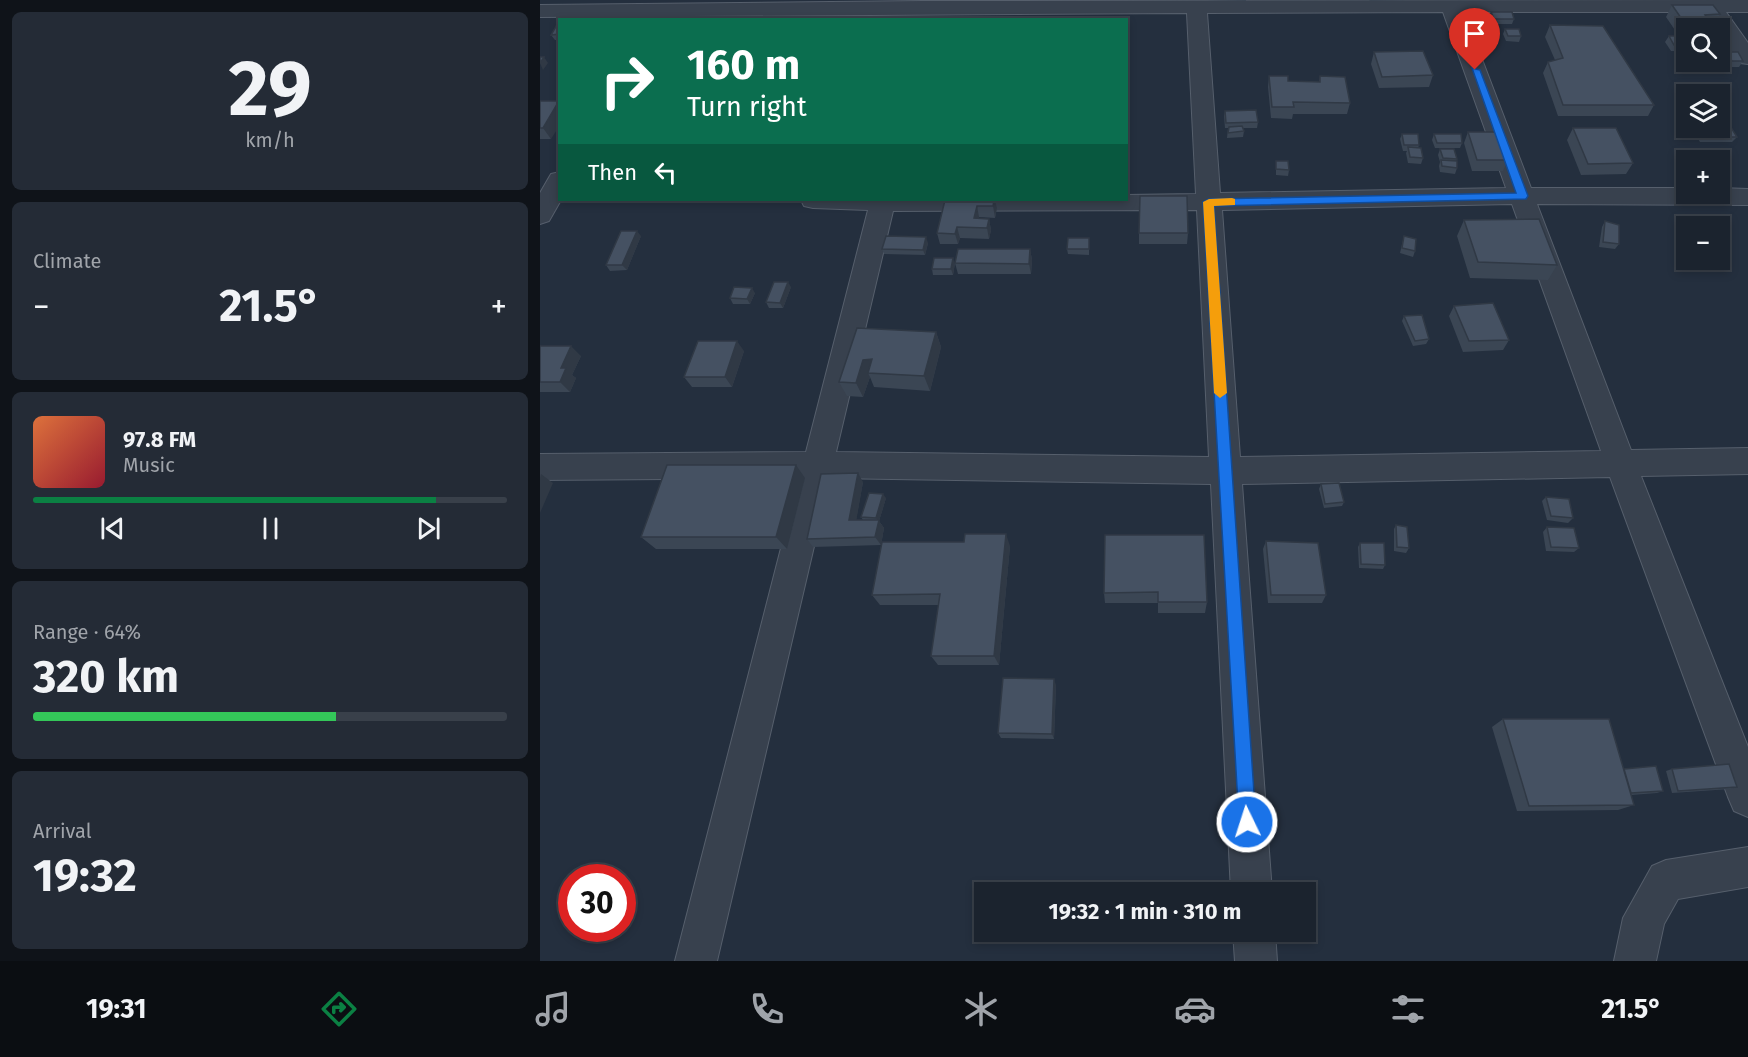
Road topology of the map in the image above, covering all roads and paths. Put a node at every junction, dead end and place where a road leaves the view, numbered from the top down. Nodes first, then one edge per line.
1 (1084, 3) edge
2 (1710, 3) edge
3 (1196, 4) edge
4 (1450, 4) edge
5 (1748, 6) edge
6 (923, 9) edge
7 (654, 10) edge
8 (540, 11) edge
9 (1748, 58) edge
10 (553, 186) edge
11 (1523, 196) junction
12 (1748, 197) edge
13 (883, 201) edge
14 (1209, 202) junction
15 (540, 215) edge
16 (1748, 461) edge
17 (1621, 464) junction
18 (818, 465) junction
19 (540, 467) edge
20 (1225, 471) junction
21 (1748, 797) edge
22 (1748, 867) edge
23 (1251, 882) edge
24 (1255, 942) edge
25 (696, 961) edge
26 (1256, 961) edge
27 (1635, 961) edge

1 - 3 street
1 - 6 street
2 - 4 street
2 - 5 street
2 - 9 street
3 - 4 street
3 - 14 street
4 - 11 street
6 - 7 street
7 - 8 street
10 - 15 street
11 - 12 street
11 - 14 street
11 - 17 street
13 - 14 street
13 - 18 street
14 - 20 street
16 - 17 street
17 - 20 street
17 - 21 street
18 - 19 street
18 - 20 street
18 - 25 street
20 - 23 street
22 - 27 street
24 - 26 street

